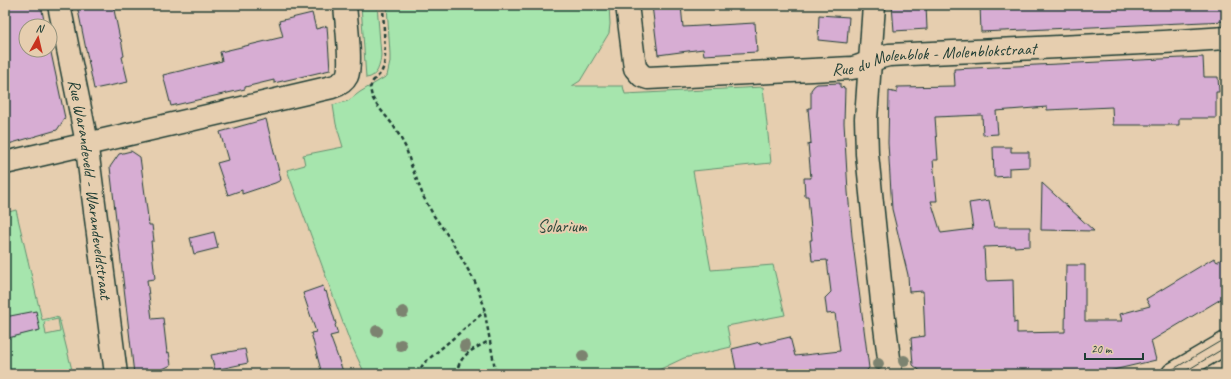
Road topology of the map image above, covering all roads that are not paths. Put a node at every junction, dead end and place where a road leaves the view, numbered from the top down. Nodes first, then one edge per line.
1 (59, 5) edge
2 (345, 5) edge
3 (627, 5) edge
4 (874, 5) edge
5 (1226, 38) edge
6 (870, 62) junction
7 (86, 144) junction
8 (5, 163) edge
9 (1226, 343) edge
10 (116, 374) edge
11 (891, 374) edge
12 (1173, 374) edge

1 - 7 street, Rue Warandeveld - Warandeveldstraat
2 - 7 street
3 - 6 street, Rue du Molenblok - Molenblokstraat
4 - 6 street
5 - 6 street, Rue du Molenblok - Molenblokstraat
6 - 11 street
7 - 8 street
7 - 10 street, Rue Warandeveld - Warandeveldstraat
9 - 12 street

